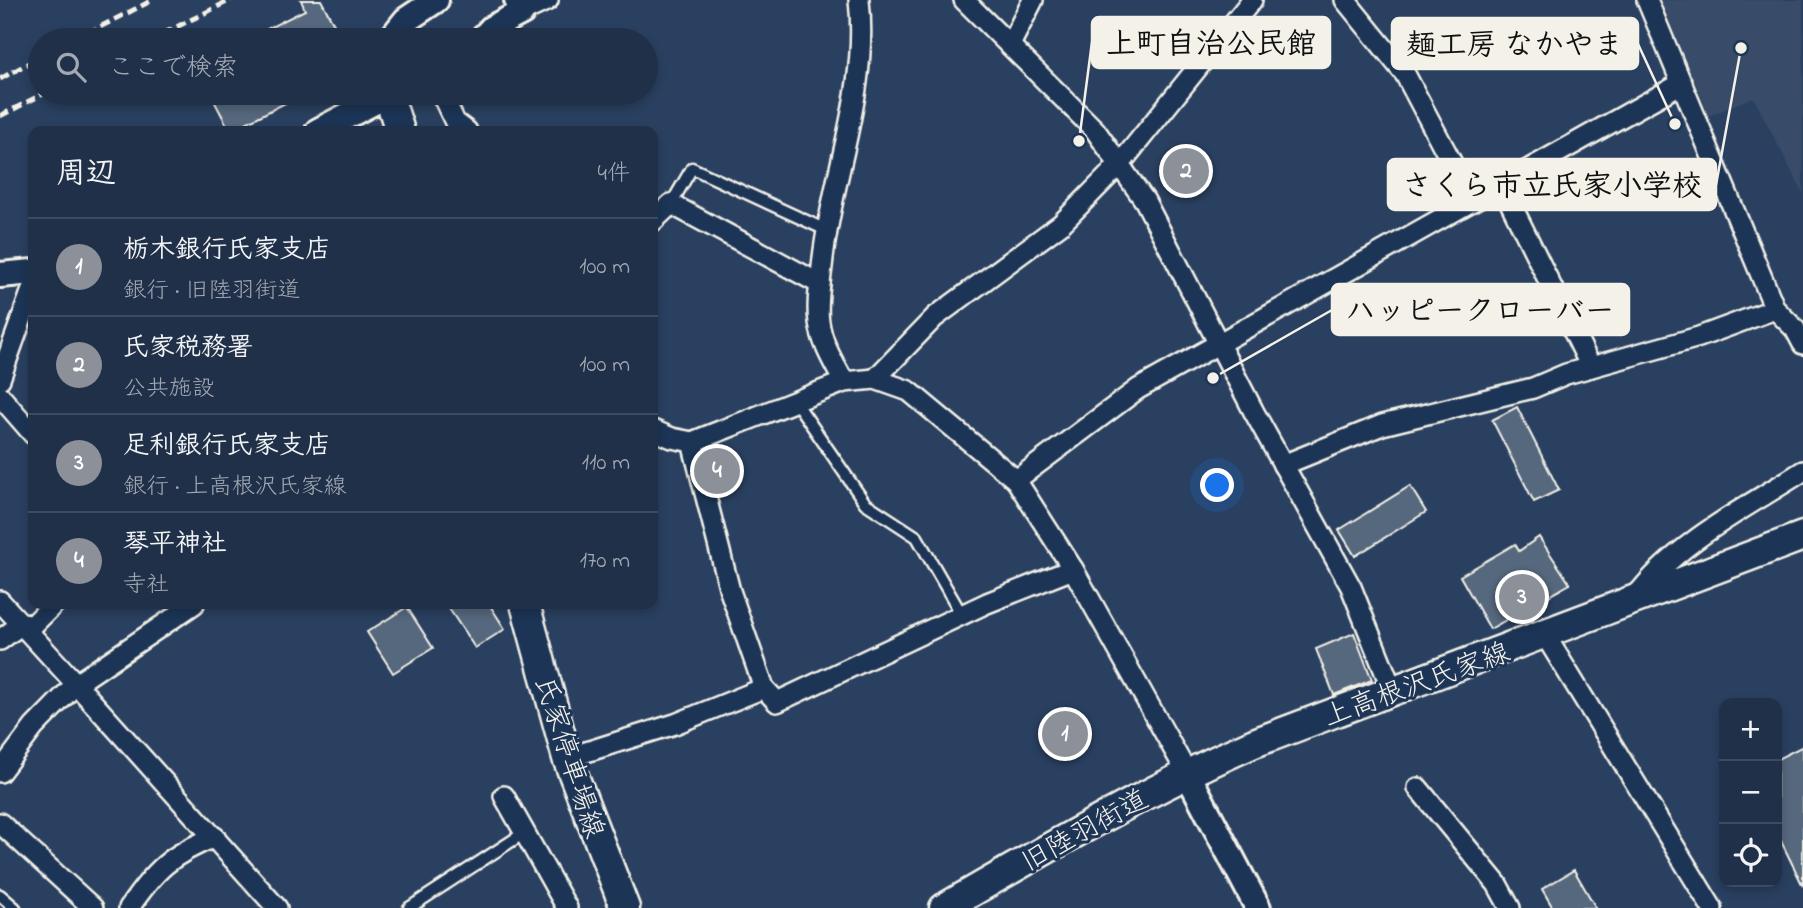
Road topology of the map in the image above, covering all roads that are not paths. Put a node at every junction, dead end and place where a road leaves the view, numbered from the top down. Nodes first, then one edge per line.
1 (436, 0) edge
2 (548, 0) edge
3 (859, 0) edge
4 (964, 0) edge
5 (1033, 0) edge
6 (1252, 0) edge
7 (1345, 0) edge
8 (1647, 0) edge
9 (520, 6) edge
10 (400, 28) edge
11 (492, 28) edge
12 (1010, 45) junction
13 (1682, 83) junction
14 (367, 105) edge
15 (392, 105) edge
16 (447, 105) edge
17 (327, 126) edge
18 (399, 126) edge
19 (460, 126) edge
20 (1121, 163) junction
21 (1501, 184) junction
22 (1472, 201) junction
23 (671, 204) junction
24 (658, 216) edge
25 (826, 230) junction
26 (28, 272) edge
27 (0, 275) edge
28 (820, 284) junction
29 (28, 301) edge
30 (1775, 309) junction
31 (1218, 342) junction
32 (1803, 344) edge
33 (1591, 367) junction
34 (0, 379) edge
35 (875, 379) junction
36 (844, 382) junction
37 (0, 396) edge
38 (795, 401) junction
39 (28, 428) edge
40 (658, 432) edge
41 (692, 442) junction
42 (1283, 465) junction
43 (1803, 471) edge
44 (1016, 480) junction
45 (1803, 536) edge
46 (1073, 569) junction
47 (0, 601) edge
48 (1633, 602) junction
49 (48, 609) edge
50 (182, 609) edge
51 (526, 609) edge
52 (962, 615) junction
53 (26, 626) junction
54 (1545, 635) junction
55 (0, 640) edge
56 (76, 684) junction
57 (764, 688) junction
58 (1393, 692) junction
59 (567, 758) junction
60 (0, 772) edge
61 (1187, 773) junction
62 (1418, 788) dead end
63 (504, 796) dead end
64 (0, 824) edge
65 (524, 833) junction
66 (215, 837) junction
67 (0, 895) edge
68 (15, 908) edge
69 (93, 908) edge
70 (129, 908) edge
71 (277, 908) edge
72 (410, 908) edge
73 (567, 908) edge
74 (625, 908) edge
75 (944, 908) edge
76 (1258, 908) edge
77 (1510, 908) edge
78 (1712, 908) edge

1 - 10 street
2 - 9 street
3 - 25 street
4 - 12 street
5 - 12 street
6 - 20 street
7 - 22 street
8 - 13 street
9 - 11 street
12 - 20 street
13 - 21 street
13 - 30 street
14 - 17 street
15 - 18 main road
16 - 19 street
20 - 31 street
20 - 35 street
21 - 22 street
21 - 33 street
22 - 31 street
23 - 24 street
23 - 25 lane
23 - 28 street
25 - 28 street
26 - 27 street
28 - 36 street
29 - 34 street
30 - 32 street
30 - 33 street
31 - 42 street
31 - 44 street
33 - 42 street
35 - 36 street
35 - 44 street
36 - 38 street
37 - 39 street
38 - 41 street
38 - 52 lane
40 - 41 street
41 - 57 street
42 - 58 street
43 - 48 street
44 - 46 street
45 - 48 main road, 上高根沢氏家線
46 - 52 street
46 - 61 street
47 - 53 street
48 - 54 main road, 上高根沢氏家線
49 - 53 street
50 - 56 street
51 - 59 main road, 氏家停車場線
52 - 57 street
53 - 55 street
53 - 56 street
54 - 58 main road, 上高根沢氏家線
54 - 78 street
56 - 60 street
56 - 66 street
57 - 59 street
58 - 61 main road, 上高根沢氏家線
59 - 74 main road, 氏家停車場線
61 - 75 main road, 旧陸羽街道
61 - 76 street
62 - 77 street
63 - 65 street
64 - 69 street
65 - 72 lane
65 - 73 street
66 - 70 street
66 - 71 street
67 - 68 lane

